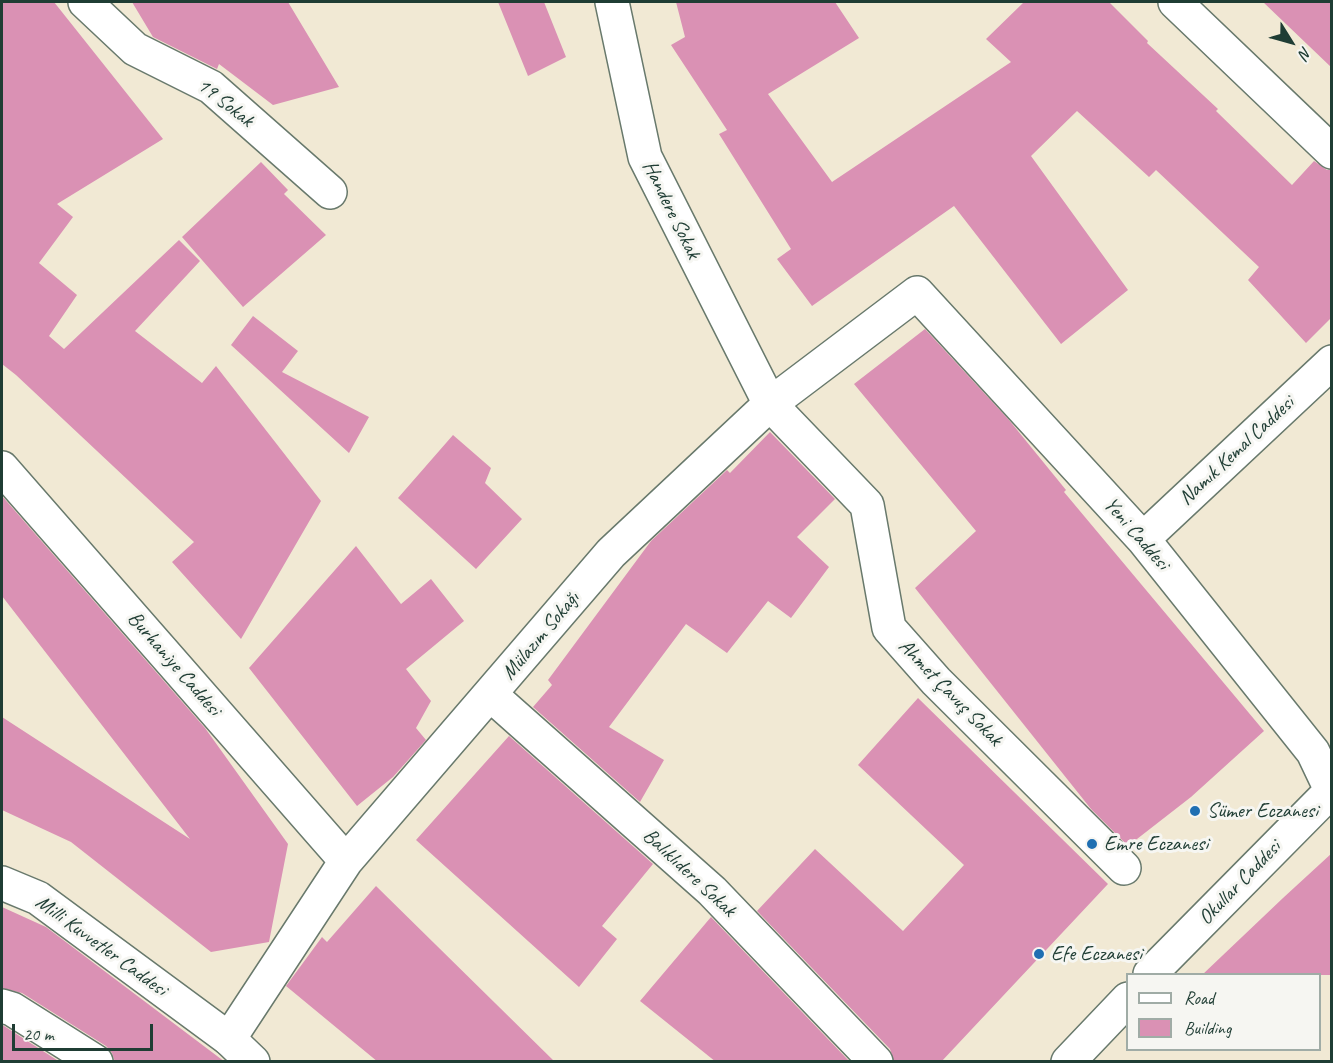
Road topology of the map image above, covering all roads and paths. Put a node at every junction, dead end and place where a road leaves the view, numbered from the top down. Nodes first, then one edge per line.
1 (85, 2) edge
2 (612, 2) edge
3 (1175, 2) edge
4 (1332, 152) edge
5 (330, 192) dead end
6 (917, 293) joint
7 (1332, 362) edge
8 (770, 404) junction
9 (2, 468) edge
10 (1143, 539) junction
11 (491, 695) junction
12 (1331, 791) edge
13 (346, 861) junction
14 (1124, 868) dead end
15 (2, 882) edge
16 (1152, 973) edge
17 (1126, 1001) edge
18 (2, 1006) edge
19 (223, 1050) edge
20 (96, 1062) edge
21 (253, 1062) edge
22 (876, 1062) edge
23 (1068, 1062) edge

1 - 5 street, 19 Sokak
2 - 8 street, Handere Sokak
3 - 4 street
6 - 8 street, Mülazım Sokağı
6 - 10 street, Yeni Caddesi
7 - 10 street, Namık Kemal Caddesi
8 - 11 street, Mülazım Sokağı
8 - 14 street, Ahmet Çavuş Sokak
9 - 13 street, Burhaniye Caddesi
10 - 12 street, Yeni Caddesi
11 - 13 street, Mülazım Sokağı
11 - 22 street, Balıklıdere Sokak
12 - 16 street, Okullar Caddesi
13 - 19 street, Mülazım Sokağı
15 - 19 street, Milli Kuvvetler Caddesi
17 - 23 street
18 - 20 street
19 - 21 street, Milli Kuvvetler Caddesi

